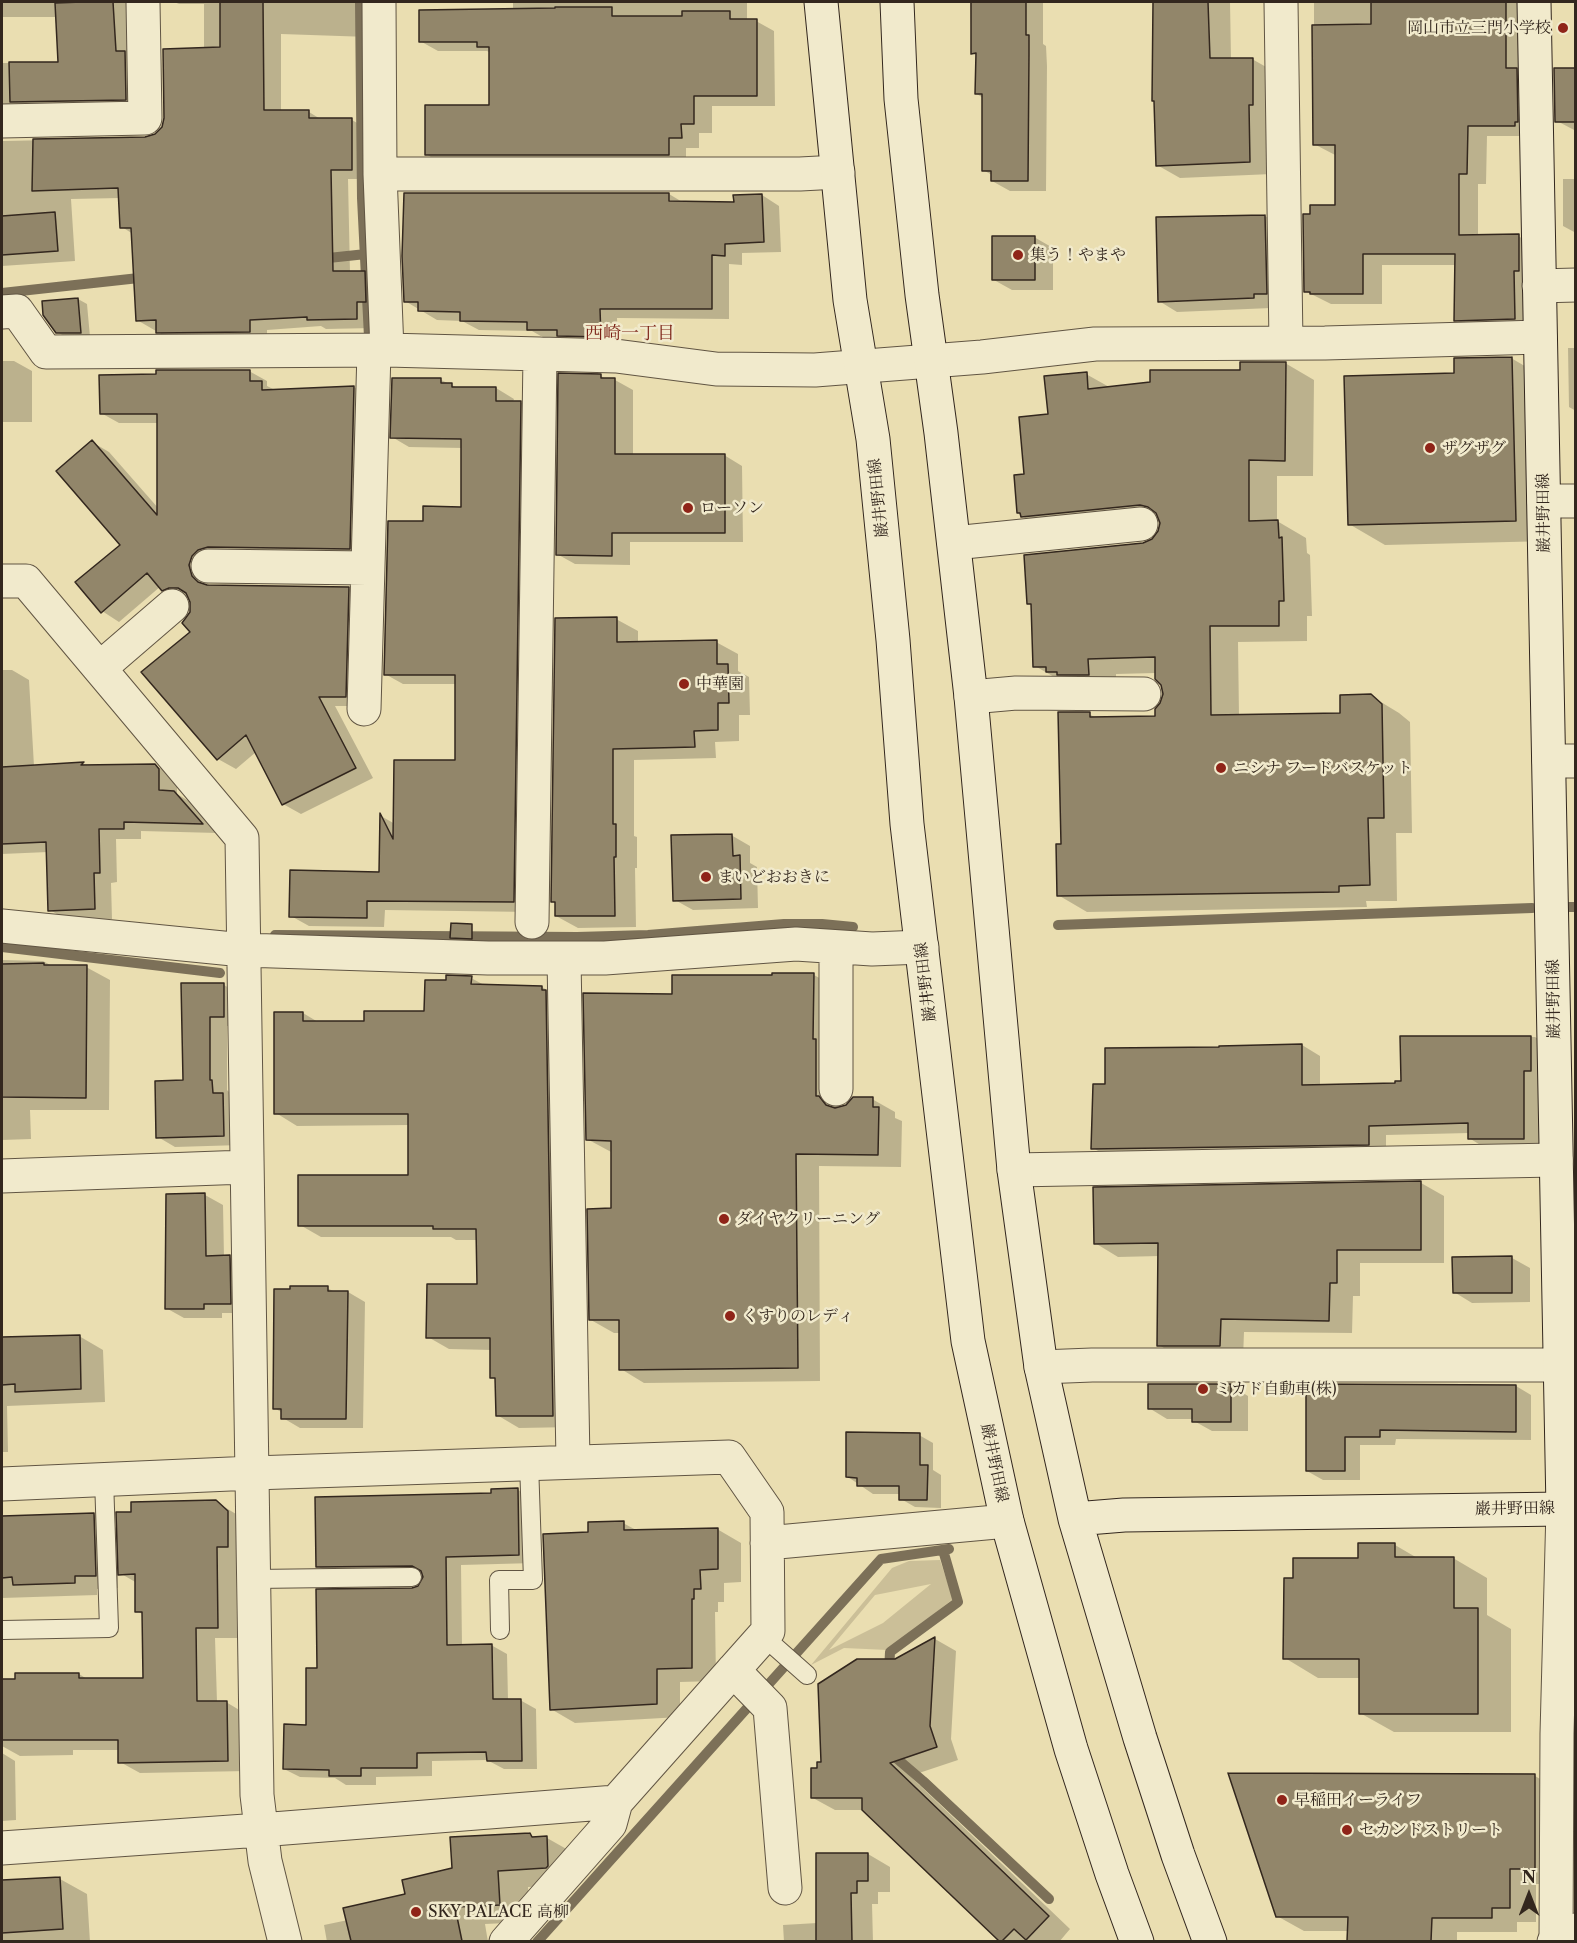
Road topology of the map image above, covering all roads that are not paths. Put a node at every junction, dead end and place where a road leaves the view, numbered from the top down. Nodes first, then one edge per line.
1 (143, 2) edge
2 (379, 2) edge
3 (821, 2) edge
4 (897, 2) edge
5 (1281, 2) edge
6 (1534, 2) edge
7 (2, 121) edge
8 (838, 172) junction
9 (380, 174) junction
10 (1575, 285) edge
11 (1539, 286) junction
12 (2, 312) edge
13 (1540, 337) junction
14 (1286, 343) junction
15 (380, 351) junction
16 (540, 354) junction
17 (932, 362) junction
18 (861, 367) junction
19 (1560, 501) edge
20 (1142, 524) dead end
21 (954, 543) junction
22 (208, 566) dead end
23 (367, 568) junction
24 (2, 582) edge
25 (172, 606) dead end
26 (100, 668) junction
27 (1144, 694) dead end
28 (971, 697) junction
29 (364, 709) dead end
30 (1562, 761) edge
31 (532, 922) dead end
32 (2, 926) edge
33 (836, 947) junction
34 (922, 947) junction
35 (243, 950) junction
36 (564, 959) junction
37 (836, 1089) dead end
38 (1565, 1102) edge
39 (1556, 1160) junction
40 (246, 1167) junction
41 (1014, 1170) junction
42 (2, 1176) edge
43 (1566, 1199) edge
44 (1560, 1365) junction
45 (1041, 1367) junction
46 (573, 1461) junction
47 (529, 1463) junction
48 (253, 1473) junction
49 (105, 1479) junction
50 (2, 1484) edge
51 (1563, 1509) junction
52 (1075, 1519) junction
53 (1007, 1521) junction
54 (767, 1543) junction
55 (412, 1577) dead end
56 (255, 1579) junction
57 (3, 1630) edge
58 (500, 1630) dead end
59 (771, 1643) junction
60 (803, 1672) dead end
61 (750, 1688) junction
62 (616, 1802) junction
63 (260, 1830) junction
64 (2, 1848) edge
65 (785, 1888) dead end
66 (1560, 1938) edge
67 (285, 1941) edge
68 (506, 1941) edge
69 (1137, 1941) edge
70 (1210, 1941) edge

1 - 7 street
2 - 9 street
3 - 8 street, 巌井野田線
4 - 17 street
5 - 14 street
6 - 11 street, 巌井野田線
8 - 9 street
8 - 18 street, 巌井野田線
9 - 15 street
10 - 11 street
11 - 13 street, 巌井野田線
12 - 15 street
13 - 14 street
13 - 19 street, 巌井野田線
14 - 17 street
15 - 16 street
15 - 23 street
16 - 18 street
16 - 31 street
17 - 18 street
17 - 21 street
18 - 34 street, 巌井野田線
19 - 30 street, 巌井野田線
20 - 21 street
21 - 28 street
22 - 23 street
23 - 29 street
24 - 26 street
25 - 26 street
26 - 35 street
27 - 28 street
28 - 41 street
30 - 38 street, 巌井野田線
32 - 35 street
33 - 34 street
33 - 36 street
33 - 37 street
34 - 53 street, 巌井野田線
35 - 36 street
35 - 40 street
36 - 46 street
38 - 39 street, 巌井野田線
39 - 41 street
39 - 43 street, 巌井野田線
40 - 42 street
40 - 48 street
41 - 45 street
43 - 44 street, 巌井野田線
44 - 45 street
44 - 51 street, 巌井野田線
45 - 52 street
46 - 47 street
46 - 54 street
47 - 48 street
47 - 58 lane
48 - 49 street
48 - 56 street
49 - 50 street
49 - 57 lane
51 - 52 street, 巌井野田線
51 - 66 street
52 - 70 street
53 - 54 street
53 - 69 street, 巌井野田線
54 - 59 street
55 - 56 lane
56 - 63 street
59 - 60 lane
59 - 61 street
61 - 62 street
61 - 65 street
62 - 63 street
62 - 68 street
63 - 64 street
63 - 67 street

